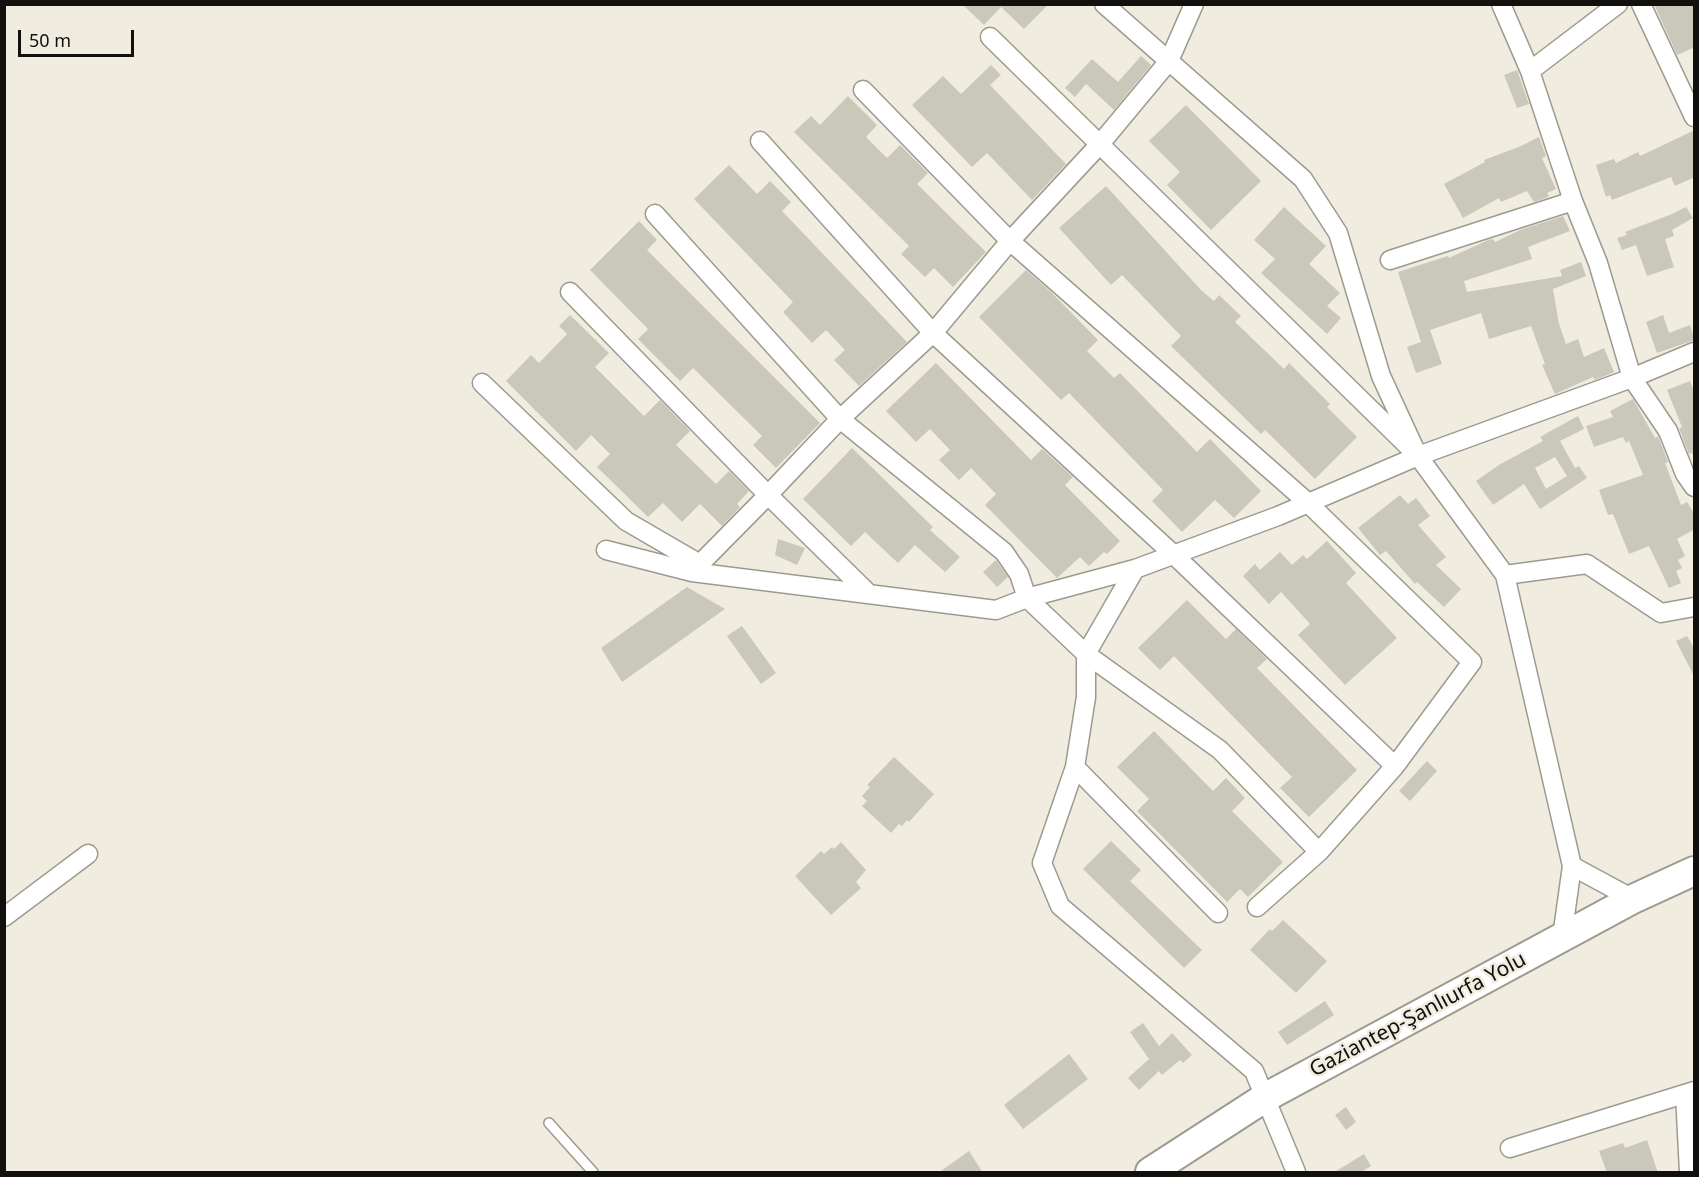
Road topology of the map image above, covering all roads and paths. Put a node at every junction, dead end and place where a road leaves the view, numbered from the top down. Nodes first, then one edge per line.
1 (1104, 4) edge
2 (1501, 4) edge
3 (1618, 4) edge
4 (1641, 4) edge
5 (1191, 8) edge
6 (990, 37) dead end
7 (1169, 61) junction
8 (1530, 70) junction
9 (863, 90) dead end
10 (1695, 117) edge
11 (760, 141) dead end
12 (1100, 144) junction
13 (1573, 201) junction
14 (655, 214) dead end
15 (1010, 241) junction
16 (1390, 260) dead end
17 (570, 291) dead end
18 (933, 333) junction
19 (1695, 352) edge
20 (1632, 378) junction
21 (482, 383) dead end
22 (840, 419) junction
23 (1418, 456) junction
24 (1695, 487) edge
25 (768, 495) junction
26 (1307, 502) junction
27 (606, 550) dead end
28 (1174, 555) junction
29 (696, 568) junction
30 (1135, 569) junction
31 (1505, 575) junction
32 (868, 594) junction
33 (1027, 598) junction
34 (1695, 607) edge
35 (1086, 654) junction
36 (1395, 766) junction
37 (1075, 767) junction
38 (1319, 852) junction
39 (88, 854) dead end
40 (1572, 866) junction
41 (1695, 871) edge
42 (1633, 899) junction
43 (1257, 907) dead end
44 (1218, 913) dead end
45 (4, 917) edge
46 (1562, 937) junction
47 (1690, 1093) edge
48 (1266, 1097) junction
49 (549, 1124) dead end
50 (1510, 1148) dead end
51 (593, 1173) edge
52 (1150, 1173) edge
53 (1296, 1173) edge
54 (1689, 1173) edge

1 - 7 street
2 - 8 street
3 - 8 street
4 - 10 street
5 - 7 street
6 - 12 street
7 - 12 street
7 - 23 street
8 - 13 street
9 - 15 street
11 - 18 street
12 - 15 street
12 - 23 street
13 - 16 street
13 - 20 street
14 - 22 street
15 - 18 street
15 - 26 street
17 - 25 street
18 - 22 street
18 - 28 street
19 - 20 street
20 - 23 street
20 - 24 street
21 - 29 street
22 - 25 street
22 - 33 street
23 - 26 street
23 - 31 street
25 - 29 street
25 - 32 street
26 - 28 street
26 - 36 street
27 - 29 street
28 - 30 street
28 - 36 street
29 - 32 street
30 - 33 street
30 - 35 street
31 - 34 street
31 - 40 street
32 - 33 street
33 - 35 street
35 - 37 street
35 - 38 street
36 - 38 street
37 - 44 street
37 - 48 street
38 - 43 street
39 - 45 street
40 - 42 street
40 - 46 street
41 - 42 main road, Gaziantep-Şanlıurfa Yolu
42 - 46 main road, Gaziantep-Şanlıurfa Yolu
46 - 48 main road, Gaziantep-Şanlıurfa Yolu
47 - 50 street
47 - 54 street
48 - 52 main road, Gaziantep-Şanlıurfa Yolu
48 - 53 street
49 - 51 lane

